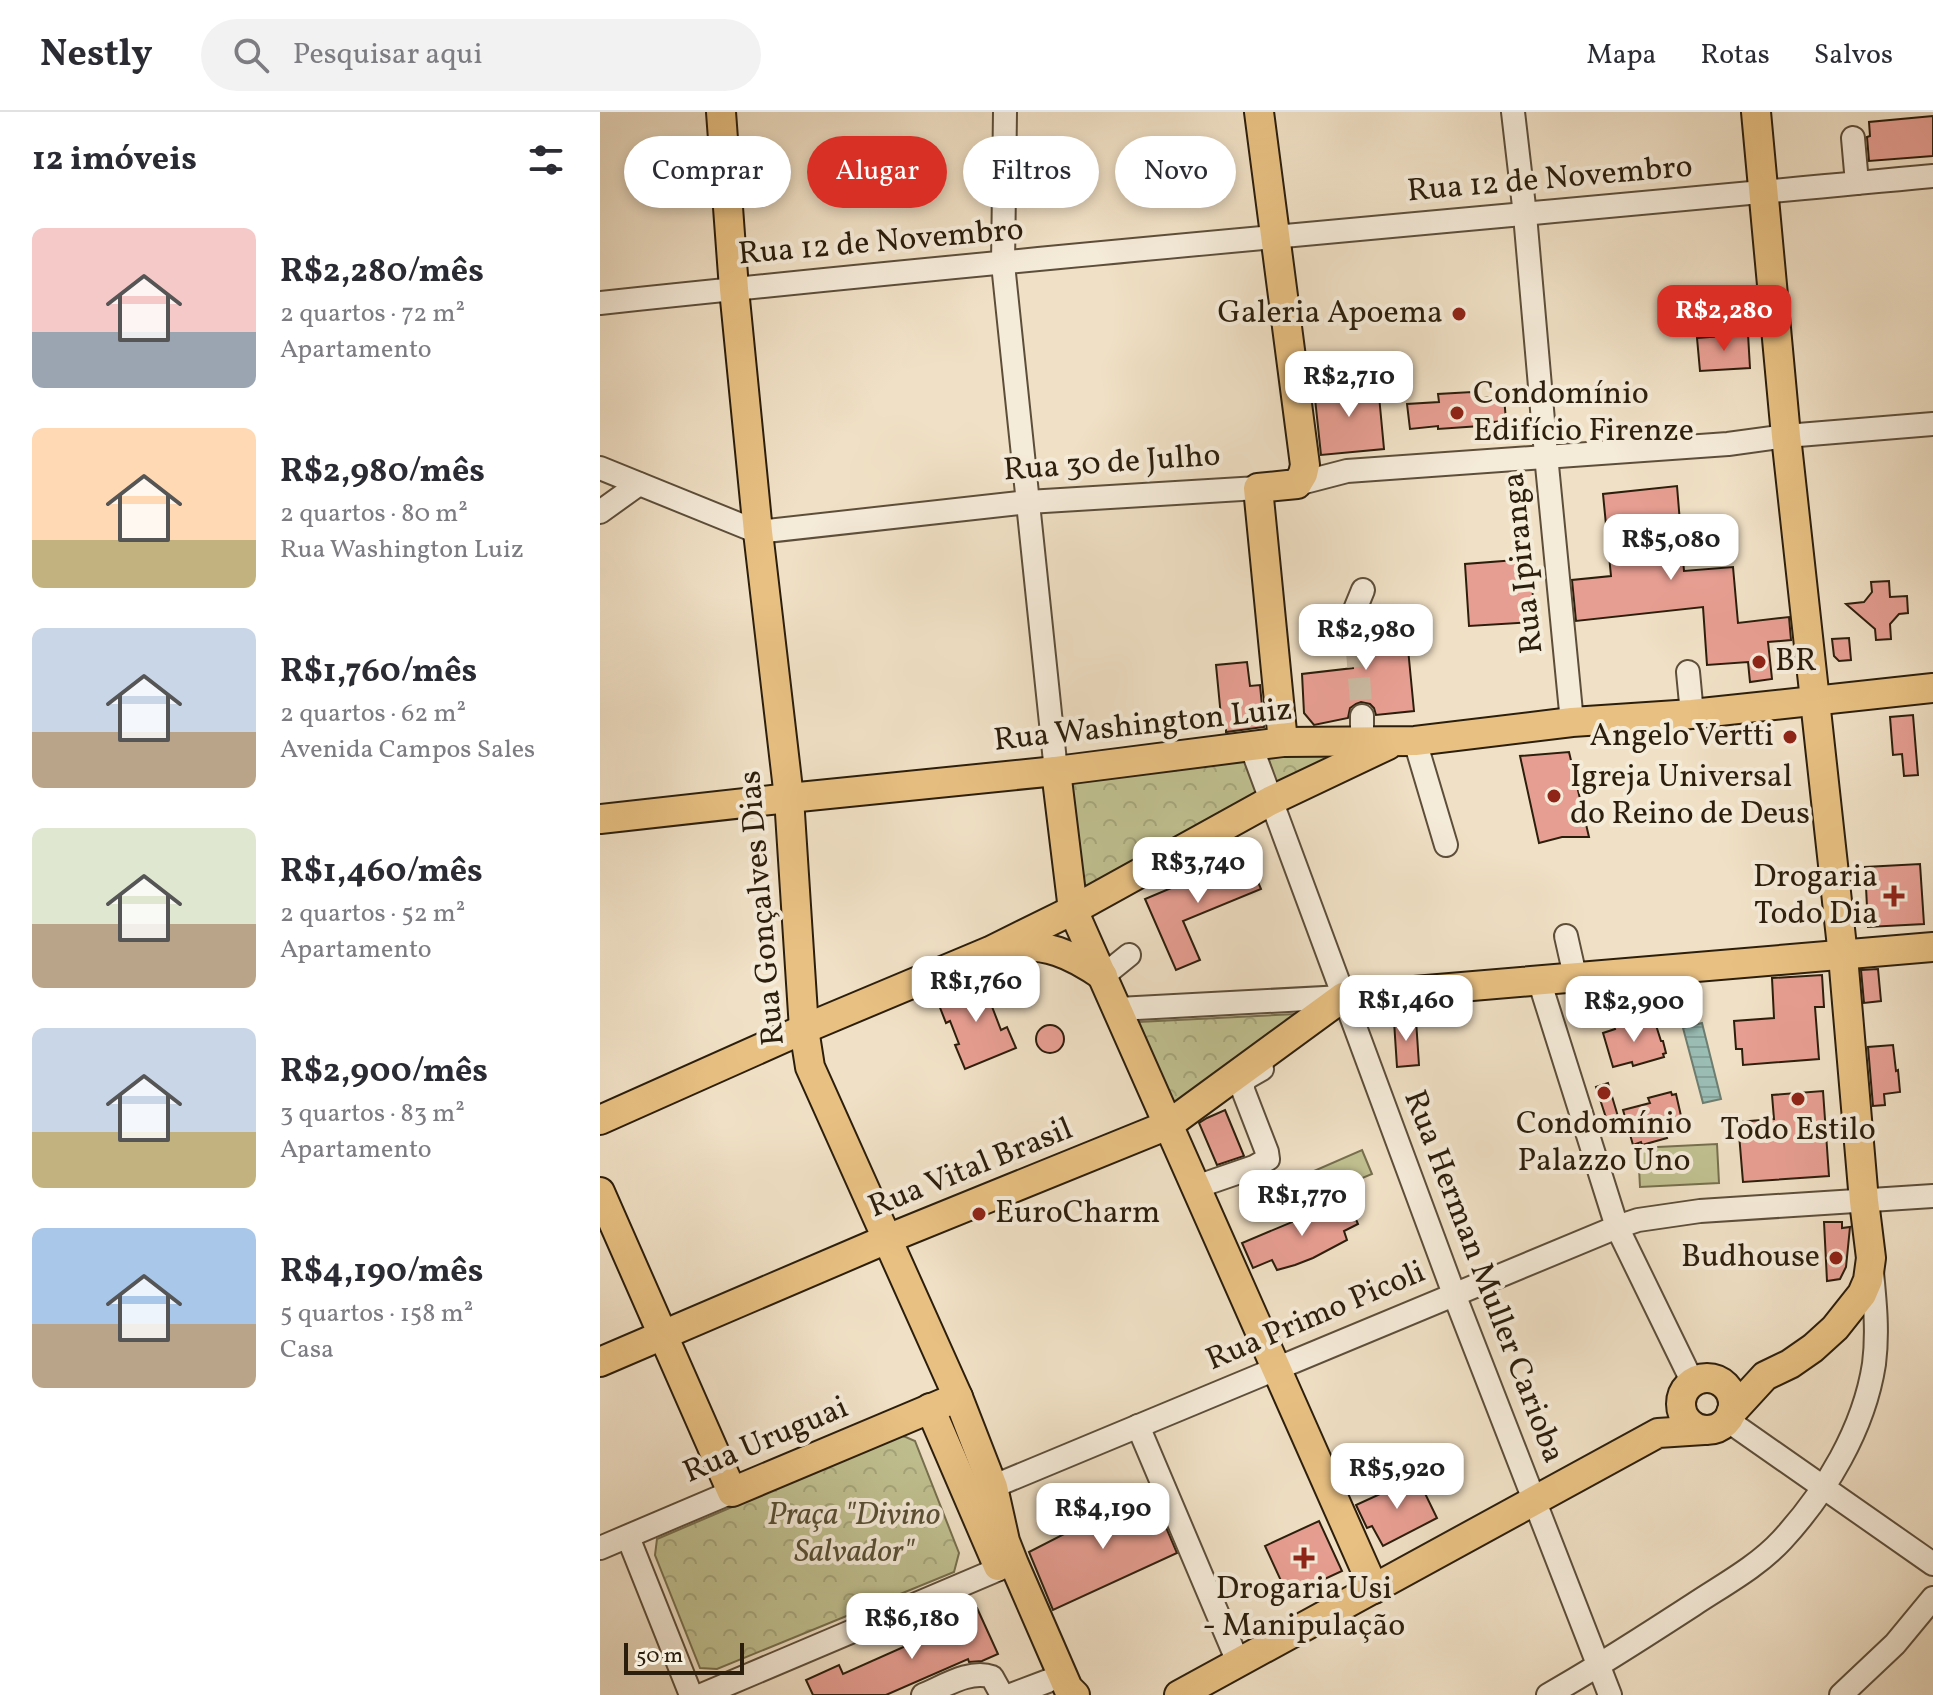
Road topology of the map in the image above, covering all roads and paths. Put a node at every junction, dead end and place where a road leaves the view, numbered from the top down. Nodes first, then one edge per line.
1 (721, 112) edge
2 (1005, 112) edge
3 (1259, 112) edge
4 (1513, 112) edge
5 (1756, 112) edge
6 (1853, 138) dead end
7 (1933, 176) edge
8 (1857, 183) junction
9 (1764, 192) junction
10 (1525, 215) junction
11 (1274, 237) junction
12 (1003, 264) junction
13 (734, 289) junction
14 (600, 303) edge
15 (1933, 424) edge
16 (1786, 436) junction
17 (1546, 455) junction
18 (600, 468) edge
19 (639, 484) junction
20 (1297, 484) junction
21 (1258, 488) junction
22 (1028, 502) junction
23 (600, 512) edge
24 (758, 532) junction
25 (1363, 590) dead end
26 (1354, 612) tunnel mouth
27 (1688, 672) dead end
28 (1933, 688) edge
29 (1814, 701) junction
30 (1692, 714) junction
31 (1572, 722) junction
32 (1405, 741) junction
33 (1283, 742) junction
34 (1251, 746) junction
35 (1056, 771) junction
36 (789, 798) junction
37 (1270, 801) junction
38 (600, 819) edge
39 (1446, 845) dead end
40 (1073, 910) junction
41 (1566, 936) dead end
42 (1933, 947) edge
43 (990, 951) junction
44 (1129, 955) dead end
45 (1843, 956) junction
46 (1103, 976) junction
47 (1575, 976) junction
48 (1539, 980) junction
49 (1343, 997) junction
50 (1118, 1009) junction
51 (804, 1029) junction
52 (1276, 1062) dead end
53 (600, 1120) edge
54 (1168, 1125) junction
55 (1196, 1187) junction
56 (600, 1192) edge
57 (1933, 1196) edge
58 (1864, 1201) junction
59 (1617, 1227) junction
60 (887, 1239) junction
61 (1871, 1258) junction
62 (1454, 1294) junction
63 (664, 1335) junction
64 (600, 1362) edge
65 (1276, 1367) junction
66 (1765, 1376) junction
67 (1696, 1383) junction
68 (958, 1397) junction
69 (930, 1408) junction
70 (1721, 1421) junction
71 (1138, 1426) junction
72 (1658, 1433) junction
73 (1823, 1487) junction
74 (732, 1492) junction
75 (981, 1492) junction
76 (1535, 1501) junction
77 (628, 1537) junction
78 (600, 1548) edge
79 (1933, 1564) edge
80 (999, 1569) junction
81 (1374, 1589) junction
82 (1933, 1598) edge
83 (1238, 1662) junction
84 (1598, 1667) junction
85 (1052, 1688) edge
86 (691, 1695) edge
87 (702, 1695) edge
88 (923, 1695) edge
89 (1002, 1695) edge
90 (1011, 1695) edge
91 (1075, 1695) edge
92 (1179, 1695) edge
93 (1548, 1695) edge
94 (1610, 1695) edge
95 (1841, 1695) edge

1 - 13 main road, Rua Gonçalves Dias
2 - 12 street
3 - 11 main road
4 - 10 street, Rua Ipiranga
5 - 9 main road
6 - 8 street
7 - 8 street, Rua 12 de Novembro
8 - 9 street, Rua 12 de Novembro
9 - 10 street, Rua 12 de Novembro
9 - 16 main road
10 - 11 street, Rua 12 de Novembro
10 - 17 street, Rua Ipiranga
11 - 12 street, Rua 12 de Novembro
11 - 20 main road
12 - 13 street, Rua 12 de Novembro
12 - 22 street
13 - 14 street, Rua 12 de Novembro
13 - 24 main road, Rua Gonçalves Dias
15 - 16 street, Rua 30 de Julho
16 - 17 street, Rua 30 de Julho
16 - 29 main road
17 - 20 street, Rua 30 de Julho
17 - 31 street, Rua Ipiranga
18 - 19 street, Rua 30 de Julho
19 - 23 street
19 - 24 street, Rua 30 de Julho
20 - 21 main road, Rua 30 de Julho
21 - 22 street, Rua 30 de Julho
21 - 33 main road
22 - 24 street, Rua 30 de Julho
22 - 35 street
24 - 36 main road, Rua Gonçalves Dias
25 - 26 street
27 - 30 street
28 - 29 main road, Rua Washington Luiz
29 - 30 main road, Rua Washington Luiz
29 - 45 main road
30 - 31 main road, Rua Washington Luiz
31 - 32 main road, Rua Washington Luiz
32 - 33 main road, Rua Washington Luiz
32 - 37 main road
32 - 39 street
33 - 34 main road, Rua Washington Luiz
34 - 35 main road, Rua Washington Luiz
34 - 37 street, Rua Herman Muller Carioba
35 - 36 main road, Rua Washington Luiz
35 - 40 main road
36 - 38 main road, Rua Washington Luiz
36 - 51 main road, Rua Gonçalves Dias
37 - 40 main road
37 - 49 street, Rua Herman Muller Carioba
40 - 43 main road
40 - 46 main road
41 - 47 street
42 - 45 main road
43 - 46 main road
43 - 51 main road
44 - 46 street
45 - 47 main road
45 - 58 main road
46 - 50 main road
47 - 48 main road
48 - 49 main road
48 - 59 street
49 - 50 street
49 - 54 main road, Rua Vital Brasil
49 - 62 street, Rua Herman Muller Carioba
50 - 54 main road
51 - 53 main road
51 - 60 main road, Rua Gonçalves Dias
52 - 55 street
54 - 55 main road
54 - 60 main road, Rua Vital Brasil
55 - 65 main road
56 - 63 main road
57 - 58 street, Rua Primo Picoli
58 - 59 street, Rua Primo Picoli
58 - 61 main road
59 - 62 street, Rua Primo Picoli
59 - 67 street
60 - 63 main road, Rua Vital Brasil
60 - 68 main road, Rua Gonçalves Dias
61 - 66 main road
61 - 73 street
62 - 65 street, Rua Primo Picoli
62 - 76 street, Rua Herman Muller Carioba
63 - 64 main road, Rua Vital Brasil
63 - 74 main road
65 - 71 street, Rua Primo Picoli
65 - 81 main road
66 - 67 main road
66 - 70 main road
67 - 70 main road
67 - 70 main road
67 - 72 main road
68 - 69 main road, Rua Uruguai
68 - 75 main road, Rua Gonçalves Dias
69 - 74 main road, Rua Uruguai
69 - 75 main road, Rua Gonçalves Dias
70 - 72 main road
70 - 73 street
71 - 75 street, Rua Primo Picoli
71 - 83 street
72 - 76 main road
73 - 79 street
73 - 84 street
74 - 77 street, Rua Uruguai
75 - 80 main road, Rua Gonçalves Dias
75 - 91 main road, Rua Gonçalves Dias
76 - 81 main road
76 - 84 street, Rua Herman Muller Carioba
77 - 78 street, Rua Uruguai
77 - 86 street
80 - 85 main road, Rua Gonçalves Dias
80 - 87 street
81 - 83 main road
82 - 95 street
83 - 92 main road
84 - 93 street
84 - 94 street, Rua Herman Muller Carioba
85 - 90 street
88 - 89 street

